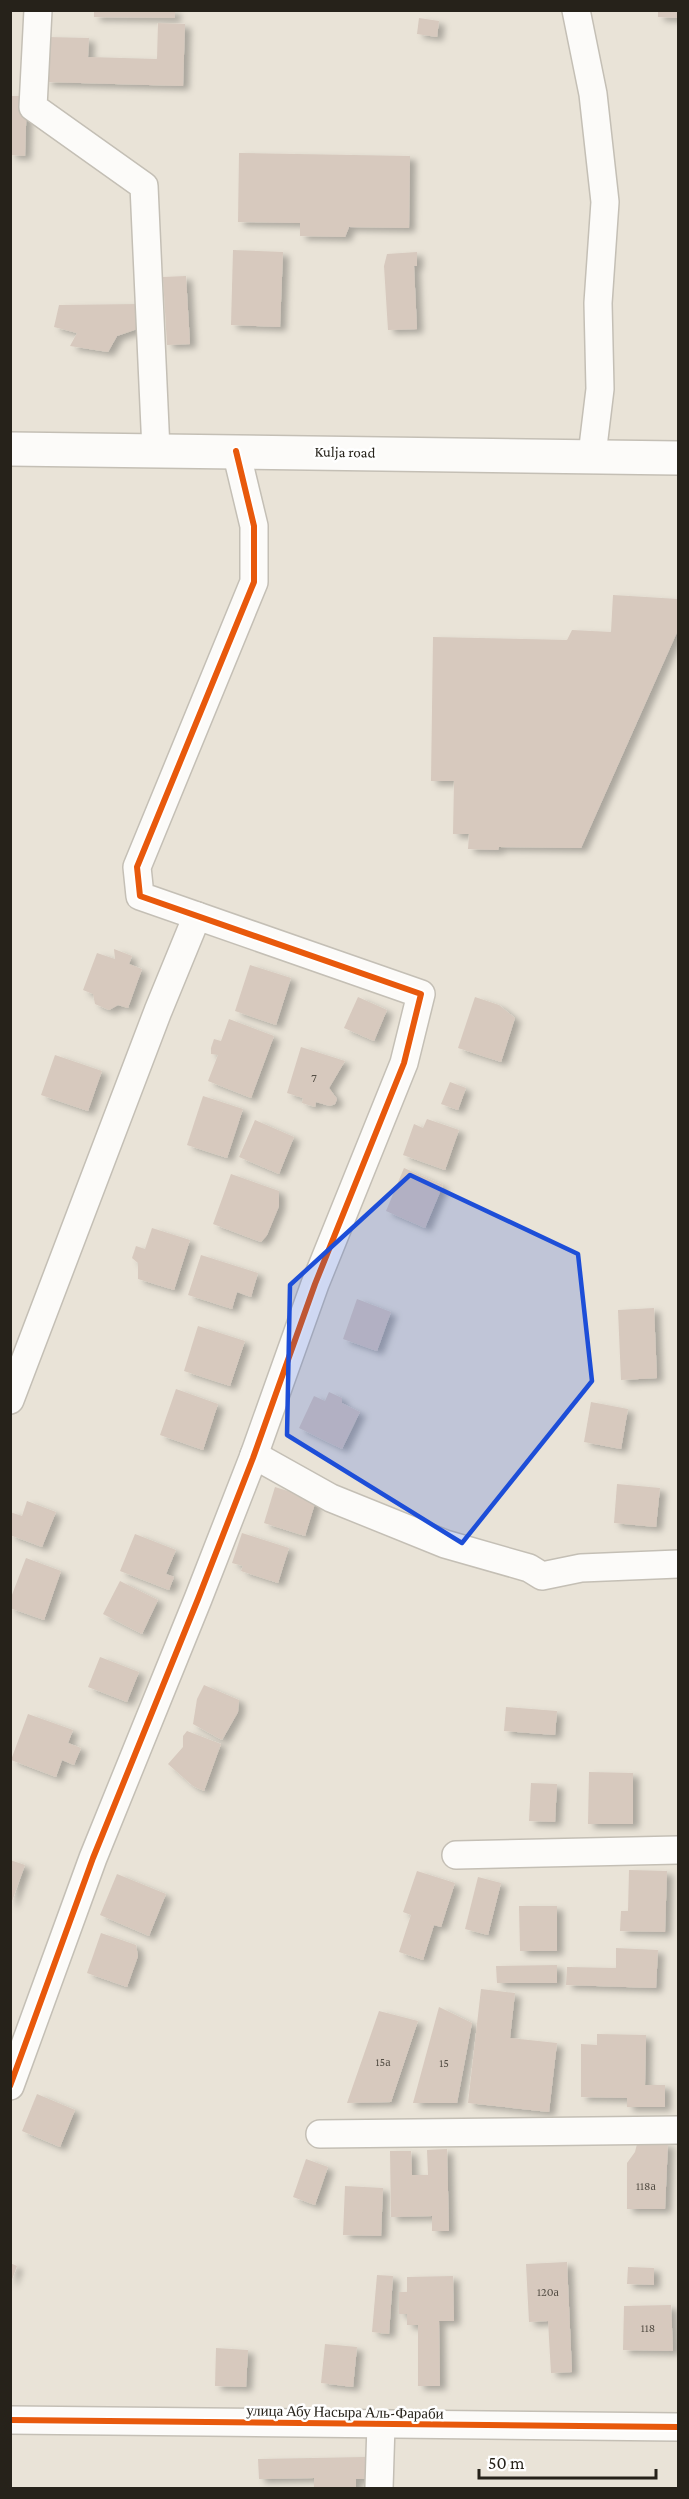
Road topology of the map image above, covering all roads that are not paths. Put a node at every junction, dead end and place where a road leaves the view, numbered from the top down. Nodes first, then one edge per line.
1 (38, 10) edge
2 (576, 10) edge
3 (10, 449) edge
4 (156, 450) junction
5 (236, 451) junction
6 (592, 455) junction
7 (678, 458) edge
8 (197, 916) junction
9 (10, 1400) edge
10 (254, 1455) junction
11 (678, 1564) edge
12 (678, 1850) edge
13 (456, 1855) dead end
14 (10, 2086) edge
15 (678, 2130) edge
16 (320, 2134) dead end
17 (10, 2420) edge
18 (381, 2424) junction
19 (678, 2427) edge
20 (379, 2488) edge

1 - 4 street
2 - 6 street
3 - 4 main road, Kulja road
4 - 5 main road, Kulja road
5 - 6 main road, Kulja road
5 - 8 street
6 - 7 main road, Kulja road
8 - 9 street
8 - 10 street
10 - 11 street
10 - 14 street
12 - 13 street
15 - 16 street
17 - 18 street, улица Абу Насыра Аль-Фараби
18 - 19 street, улица Абу Насыра Аль-Фараби
18 - 20 street

